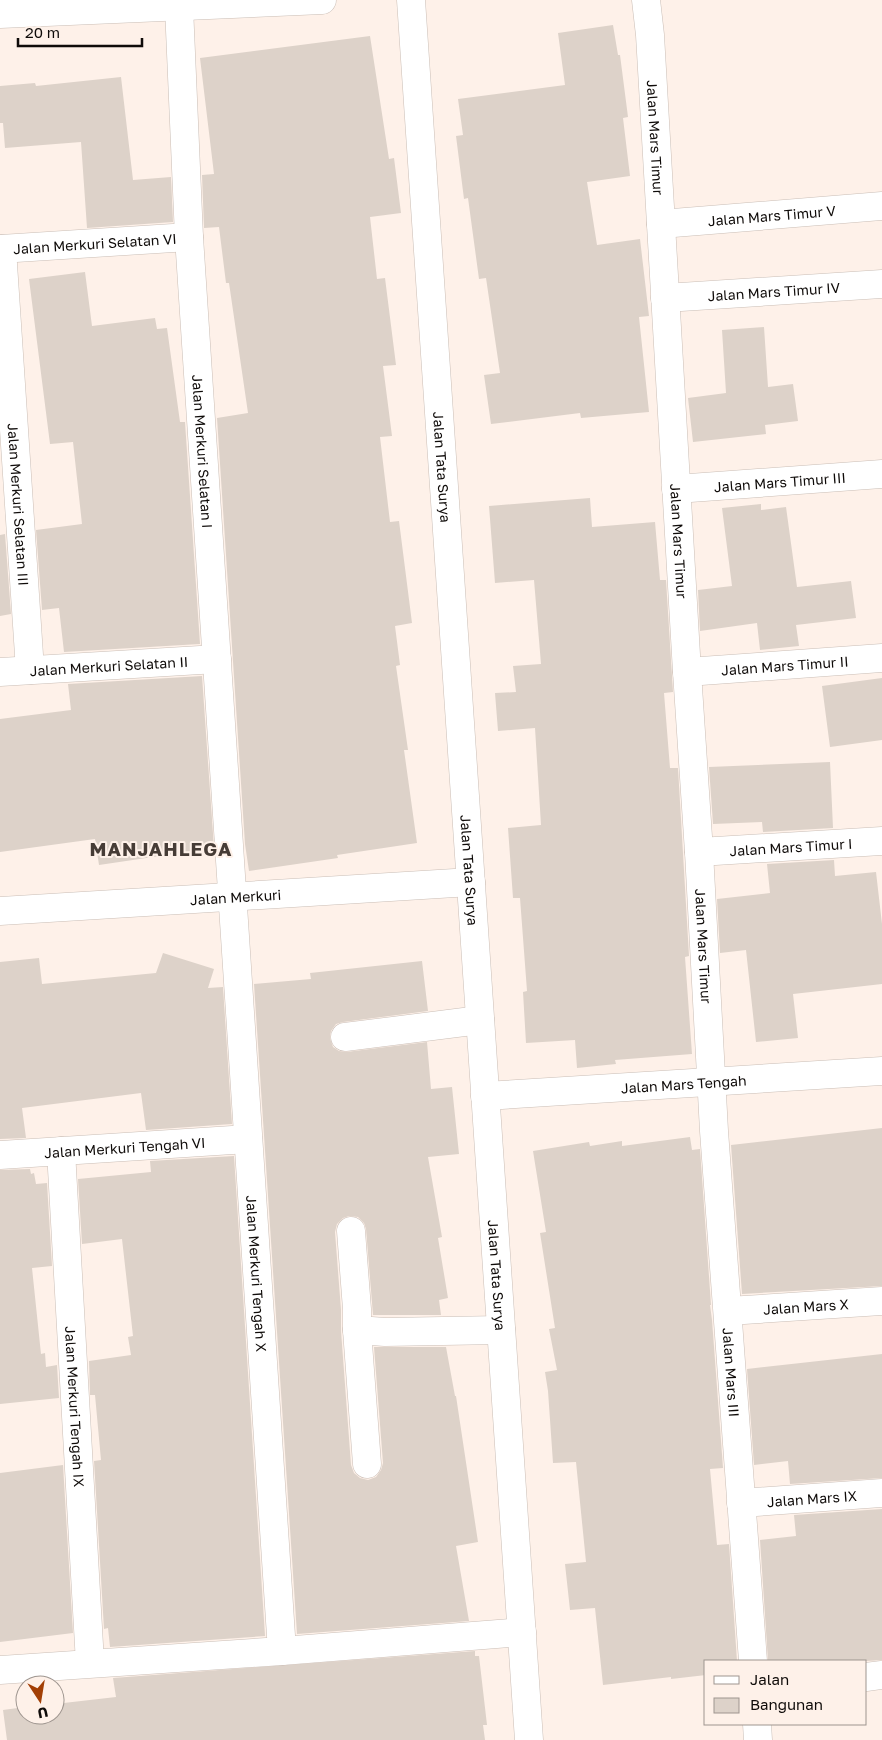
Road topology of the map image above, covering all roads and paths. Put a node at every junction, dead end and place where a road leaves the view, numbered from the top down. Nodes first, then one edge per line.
1 (322, 0) edge
2 (411, 0) edge
3 (646, 0) edge
4 (179, 7) junction
5 (0, 14) edge
6 (882, 206) edge
7 (661, 224) junction
8 (189, 237) junction
9 (1, 249) edge
10 (882, 284) edge
11 (665, 298) junction
12 (882, 474) edge
13 (676, 490) junction
14 (882, 658) edge
15 (217, 659) junction
16 (30, 670) junction
17 (0, 672) edge
18 (687, 672) junction
19 (882, 841) edge
20 (700, 852) junction
21 (471, 882) junction
22 (232, 896) junction
23 (0, 911) edge
24 (480, 1020) junction
25 (345, 1037) dead end
26 (882, 1070) edge
27 (711, 1082) junction
28 (485, 1096) junction
29 (248, 1139) junction
30 (60, 1151) junction
31 (0, 1155) edge
32 (352, 1231) dead end
33 (882, 1301) edge
34 (728, 1311) junction
35 (357, 1330) junction
36 (501, 1330) junction
37 (367, 1464) dead end
38 (882, 1493) edge
39 (741, 1503) junction
40 (522, 1632) junction
41 (282, 1651) junction
42 (752, 1660) edge
43 (90, 1663) junction
44 (0, 1670) edge
45 (882, 1675) edge
46 (867, 1677) edge
47 (757, 1725) edge
48 (529, 1740) edge
49 (758, 1740) edge

1 - 4 street
2 - 21 street, Jalan Tata Surya
3 - 7 street, Jalan Mars Timur
4 - 5 street
4 - 8 street, Jalan Merkuri Selatan I
6 - 7 street, Jalan Mars Timur V
7 - 11 street, Jalan Mars Timur
8 - 9 street, Jalan Merkuri Selatan VI
8 - 15 street, Jalan Merkuri Selatan I
9 - 16 street, Jalan Merkuri Selatan III
10 - 11 street, Jalan Mars Timur IV
11 - 13 street, Jalan Mars Timur
12 - 13 street, Jalan Mars Timur III
13 - 18 street, Jalan Mars Timur
14 - 18 street, Jalan Mars Timur II
15 - 16 street, Jalan Merkuri Selatan II
15 - 22 street, Jalan Merkuri Selatan I
16 - 17 street, Jalan Merkuri Selatan II
18 - 20 street, Jalan Mars Timur
19 - 20 street, Jalan Mars Timur I
20 - 27 street, Jalan Mars Timur
21 - 22 street, Jalan Merkuri
21 - 24 street, Jalan Tata Surya
22 - 23 street, Jalan Merkuri
22 - 29 street, Jalan Merkuri Tengah X
24 - 25 street
24 - 28 street, Jalan Tata Surya
26 - 27 street, Jalan Mars Tengah
27 - 28 street, Jalan Mars Tengah
27 - 34 street, Jalan Mars III
28 - 36 street, Jalan Tata Surya
29 - 30 street, Jalan Merkuri Tengah VI
29 - 41 street, Jalan Merkuri Tengah X
30 - 31 street, Jalan Merkuri Tengah VI
30 - 43 street, Jalan Merkuri Tengah IX
32 - 35 street
33 - 34 street, Jalan Mars X
34 - 39 street, Jalan Mars III
35 - 36 street
35 - 37 street
36 - 40 street, Jalan Tata Surya
38 - 39 street, Jalan Mars IX
39 - 42 street, Jalan Mars III
40 - 41 street
40 - 48 street, Jalan Tata Surya
41 - 43 street
43 - 44 street
45 - 46 street
47 - 49 street

